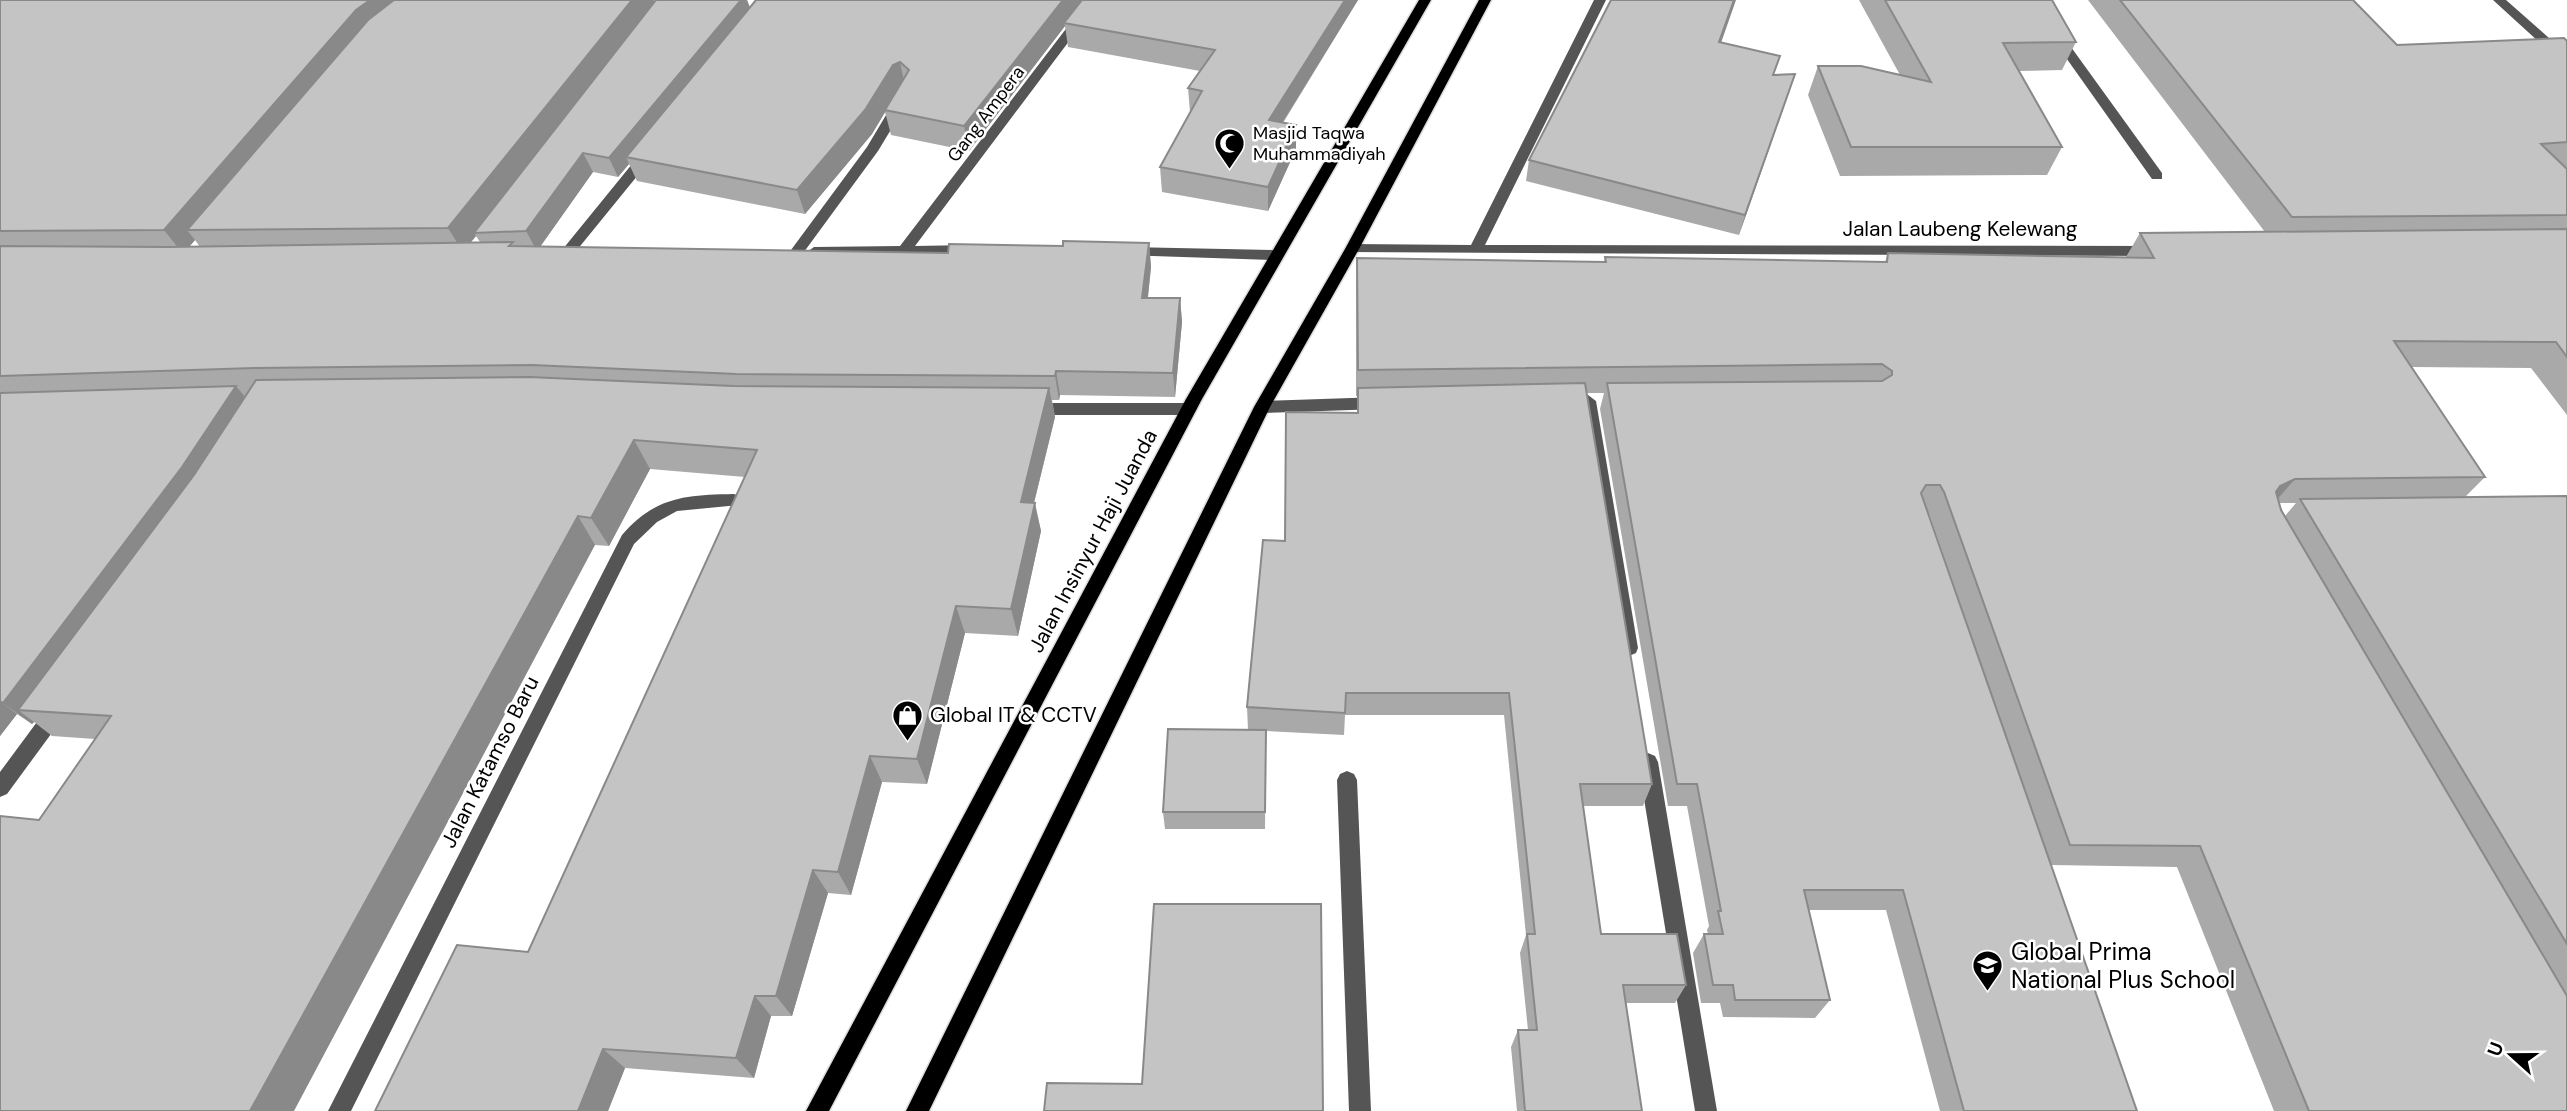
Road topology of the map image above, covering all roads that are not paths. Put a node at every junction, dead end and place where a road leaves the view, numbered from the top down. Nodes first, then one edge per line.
1 (1094, 0) edge
2 (1425, 0) edge
3 (1485, 0) edge
4 (1600, 0) edge
5 (2031, 0) edge
6 (2499, 0) edge
7 (2567, 61) edge
8 (906, 93) edge
9 (659, 140) edge
10 (2157, 176) dead end
11 (905, 249) junction
12 (1352, 249) junction
13 (1476, 249) junction
14 (987, 250) edge
15 (2175, 251) edge
16 (1111, 252) edge
17 (1275, 255) junction
18 (590, 257) edge
19 (1588, 401) edge
20 (1400, 403) edge
21 (1262, 407) junction
22 (1011, 409) edge
23 (1189, 409) junction
24 (733, 500) edge
25 (1633, 670) edge
26 (65, 699) edge
27 (1644, 739) edge
28 (1347, 780) dead end
29 (0, 788) edge
30 (339, 1111) edge
31 (817, 1111) edge
32 (917, 1111) edge
33 (1360, 1111) edge
34 (1706, 1111) edge

1 - 11 street, Gang Ampera
2 - 17 main road, Jalan Insinyur Haji Juanda
3 - 12 main road
4 - 13 street
5 - 10 street
6 - 7 street
8 - 11 street
9 - 18 street
11 - 14 street
12 - 13 street, Jalan Laubeng Kelewang
12 - 21 main road
13 - 15 street, Jalan Laubeng Kelewang
16 - 17 street
17 - 23 main road, Jalan Insinyur Haji Juanda
19 - 25 street
20 - 21 street
21 - 32 main road
22 - 23 street
23 - 31 main road, Jalan Insinyur Haji Juanda
24 - 30 street, Jalan Katamso Baru
26 - 29 street
27 - 34 street
28 - 33 street

